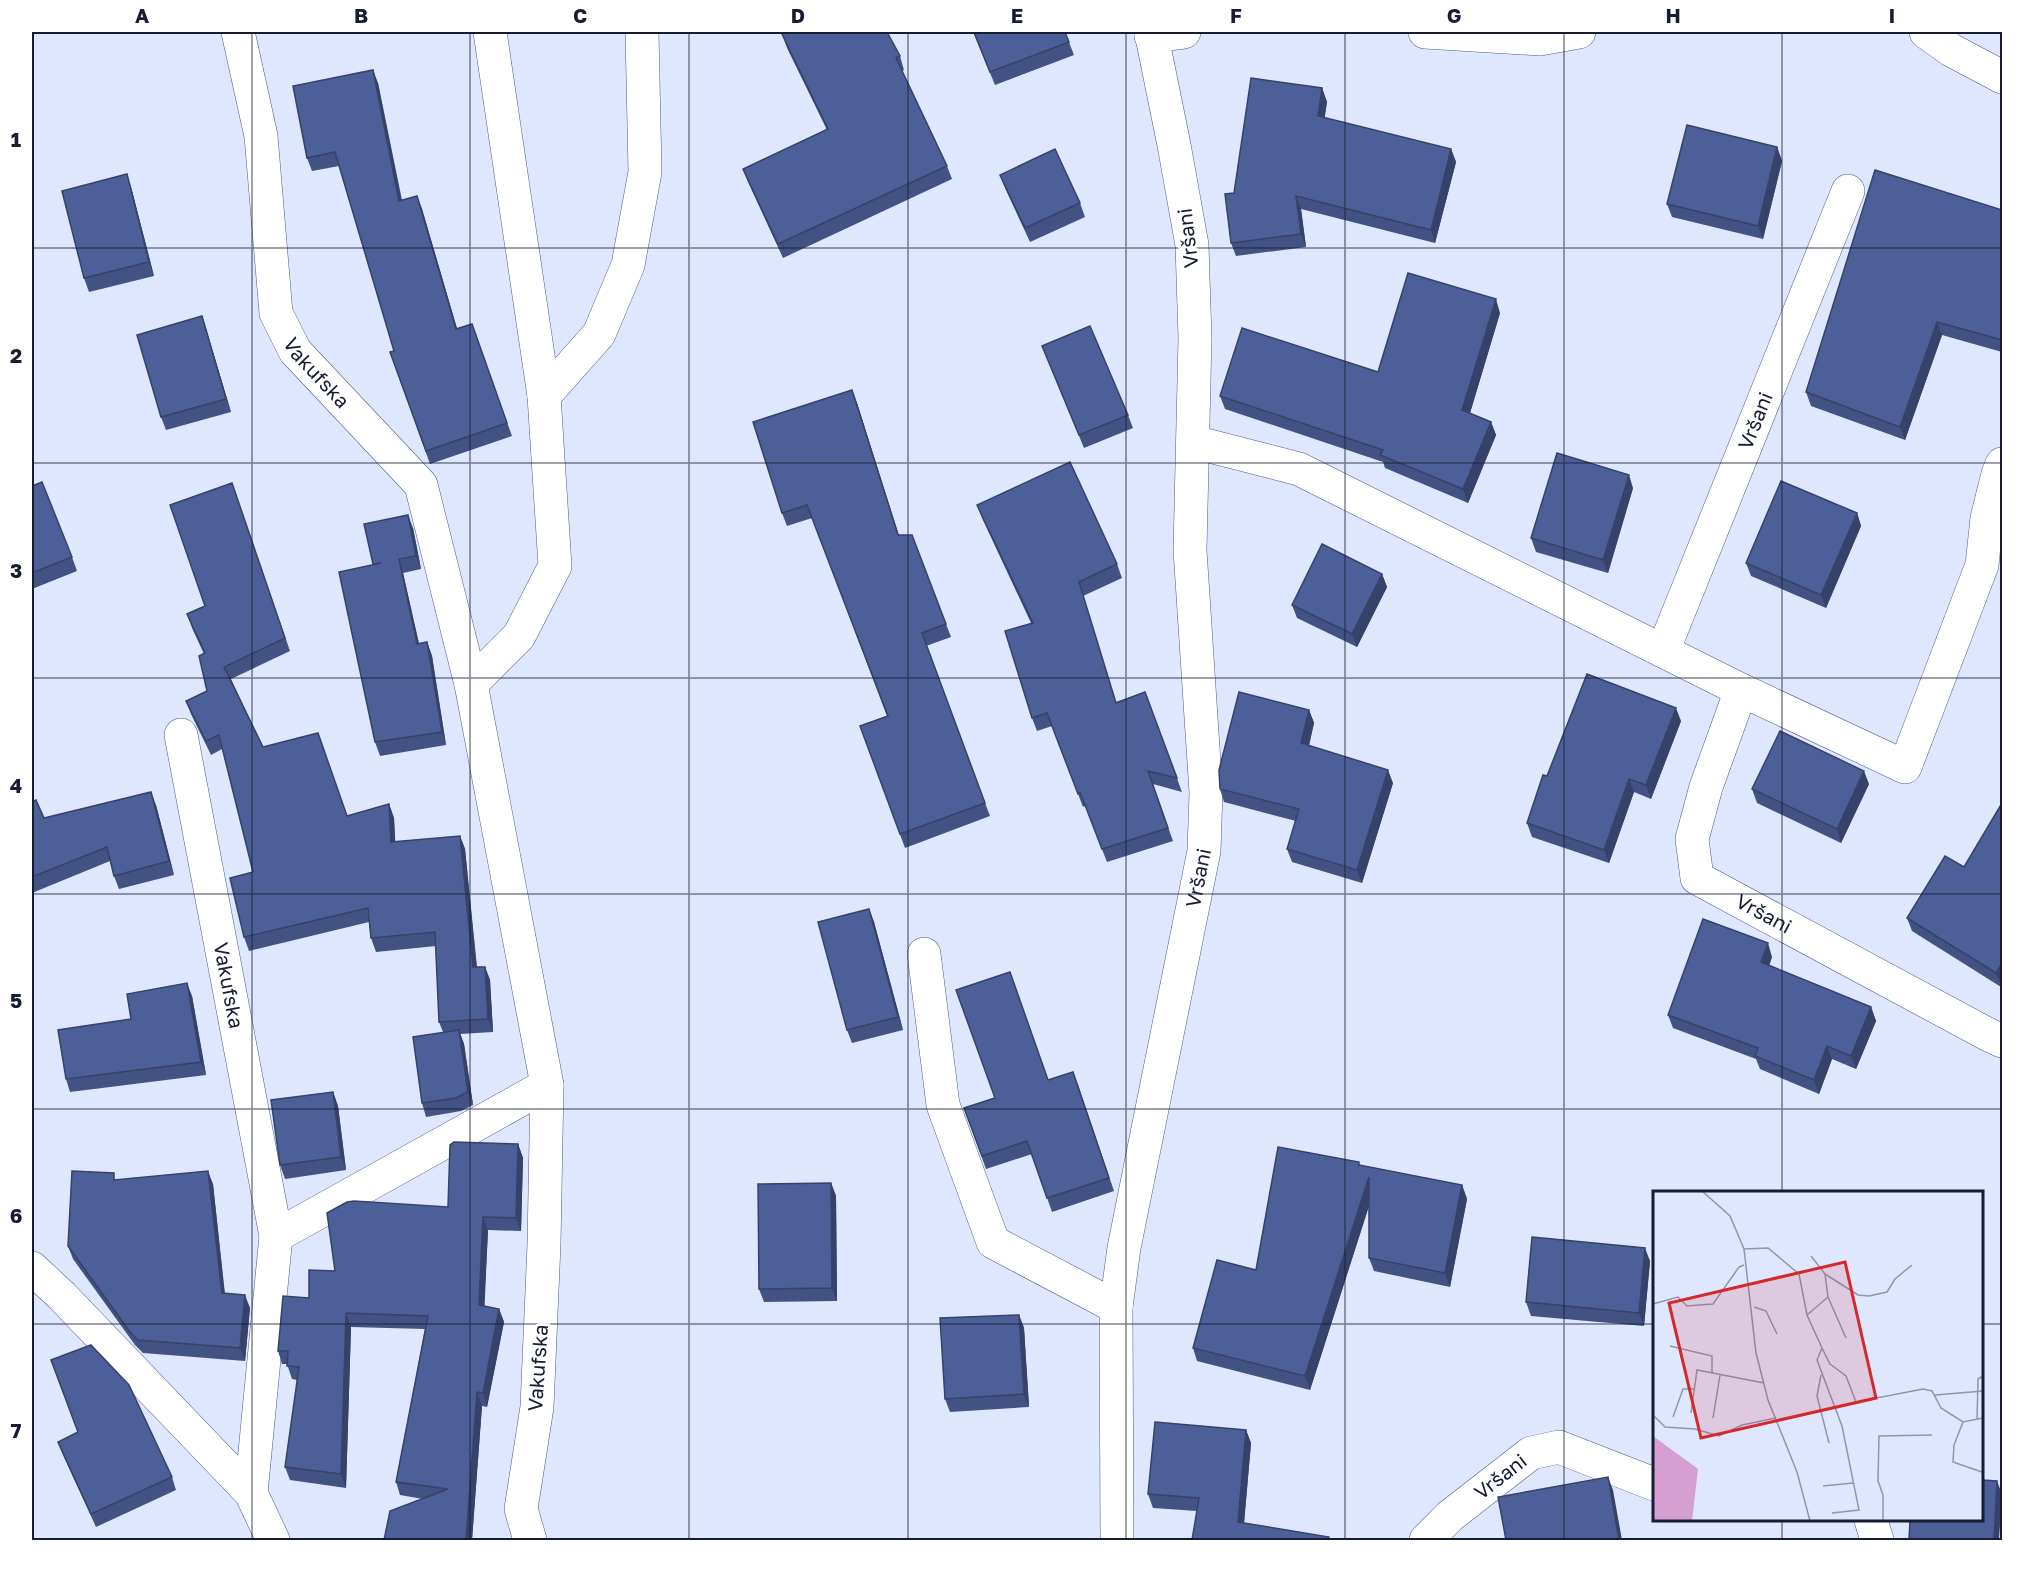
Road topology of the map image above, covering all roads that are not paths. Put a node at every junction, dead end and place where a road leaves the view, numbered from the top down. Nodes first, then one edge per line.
1 (238, 32) edge
2 (490, 32) edge
3 (642, 32) edge
4 (1184, 32) edge
5 (1425, 32) edge
6 (1579, 32) edge
7 (1926, 32) edge
8 (1151, 34) edge
9 (2002, 77) edge
10 (1848, 191) dead end
11 (544, 396) junction
12 (1194, 442) junction
13 (2002, 464) edge
14 (1992, 568) edge
15 (1663, 651) junction
16 (471, 684) junction
17 (1741, 690) junction
18 (181, 735) dead end
19 (924, 954) dead end
20 (2002, 1041) edge
21 (547, 1085) junction
22 (276, 1236) junction
23 (32, 1268) edge
24 (1116, 1307) junction
25 (1653, 1484) edge
26 (251, 1493) junction
27 (1871, 1521) edge
28 (273, 1540) edge
29 (530, 1540) edge
30 (1117, 1540) edge
31 (1426, 1540) edge
32 (1877, 1540) edge

1 - 16 street, Vakufska
2 - 11 street
3 - 11 street
4 - 8 street, Vršani
5 - 6 street
7 - 9 street
8 - 12 street, Vršani
10 - 15 street, Vršani
11 - 16 street
12 - 15 street
12 - 24 street, Vršani
13 - 14 street
14 - 17 street
15 - 17 street
16 - 21 street, Vakufska
17 - 20 street, Vršani
18 - 22 street, Vakufska
19 - 24 street
21 - 22 street
21 - 29 street, Vakufska
22 - 26 street, Vakufska
23 - 26 street
24 - 30 street, Vršani
25 - 31 street, Vršani
26 - 28 street
27 - 32 street

